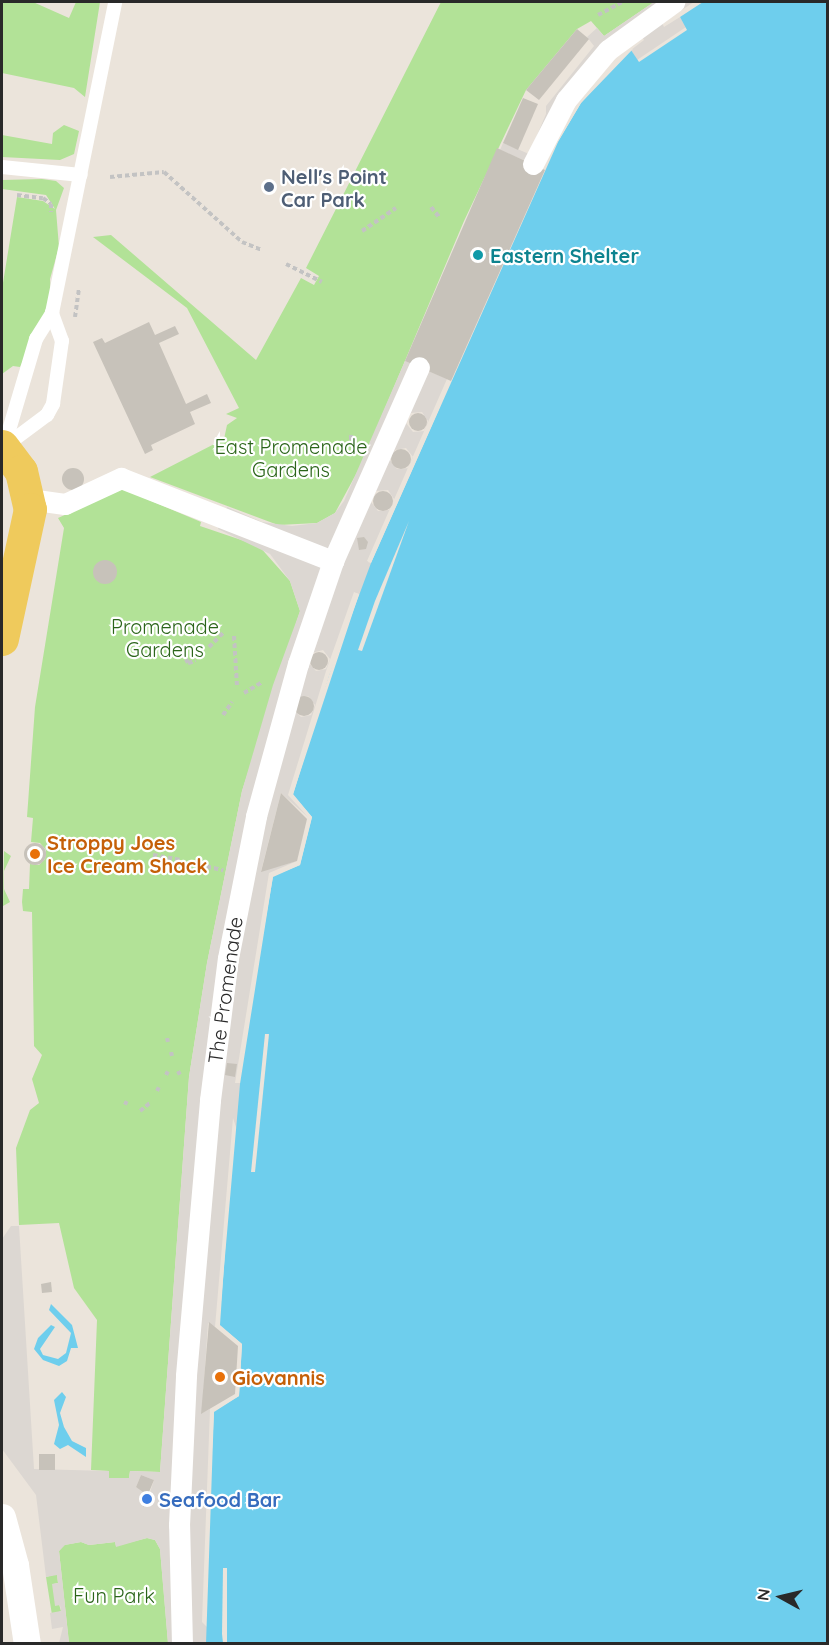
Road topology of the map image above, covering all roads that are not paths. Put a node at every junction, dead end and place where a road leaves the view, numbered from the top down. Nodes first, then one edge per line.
1 (115, 2) edge
2 (674, 2) edge
3 (533, 164) dead end
4 (2, 167) edge
5 (81, 176) junction
6 (52, 313) junction
7 (419, 367) dead end
8 (3, 447) edge
9 (29, 499) junction
10 (333, 561) junction
11 (2, 639) edge
12 (2, 1517) edge
13 (27, 1644) edge
14 (182, 1644) edge

1 - 5 lane
2 - 3 street
4 - 5 lane
5 - 6 lane
6 - 8 lane
6 - 8 lane
7 - 10 street, The Promenade
8 - 9 main road
9 - 10 street
9 - 11 main road
10 - 14 street, The Promenade
12 - 13 street

